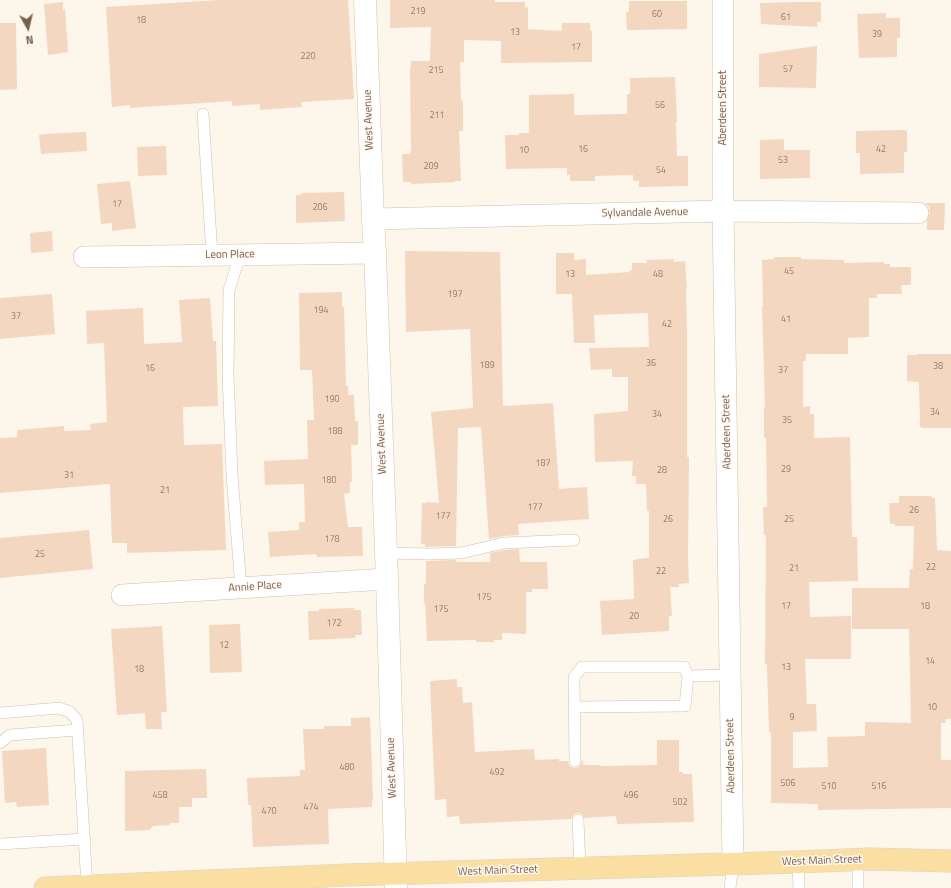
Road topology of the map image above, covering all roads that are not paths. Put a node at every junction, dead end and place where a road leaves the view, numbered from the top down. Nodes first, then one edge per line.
1 (365, 0) edge
2 (723, 0) edge
3 (202, 114) dead end
4 (724, 211) junction
5 (918, 213) dead end
6 (373, 219) junction
7 (375, 253) junction
8 (212, 255) junction
9 (240, 255) junction
10 (84, 257) dead end
11 (574, 540) dead end
12 (386, 553) junction
13 (387, 579) junction
14 (241, 588) junction
15 (122, 595) dead end
16 (730, 675) junction
17 (688, 676) junction
18 (574, 707) junction
19 (0, 713) edge
20 (78, 730) junction
21 (0, 743) edge
22 (575, 761) dead end
23 (578, 820) dead end
24 (84, 839) junction
25 (0, 844) edge
26 (858, 860) junction
27 (951, 861) edge
28 (798, 862) junction
29 (733, 864) junction
30 (580, 868) junction
31 (396, 881) edge
32 (191, 885) edge
33 (87, 886) junction
34 (45, 888) edge
35 (730, 888) edge
36 (799, 888) edge
37 (858, 888) edge

1 - 6 main road, West Avenue
2 - 4 street, Aberdeen Street
3 - 8 lane
4 - 5 street, Sylvandale Avenue
4 - 6 street, Sylvandale Avenue
4 - 16 street, Aberdeen Street
6 - 7 main road, West Avenue
7 - 9 street, Leon Place
7 - 12 main road, West Avenue
8 - 9 street, Leon Place
8 - 10 street, Leon Place
9 - 14 lane
11 - 12 lane
12 - 13 main road, West Avenue
13 - 14 street, Annie Place
13 - 31 main road, West Avenue
14 - 15 street, Annie Place
16 - 17 lane
16 - 29 street, Aberdeen Street
17 - 18 lane
17 - 18 lane
18 - 22 lane
19 - 20 lane
20 - 21 lane
20 - 24 lane
23 - 30 lane
24 - 25 lane
24 - 33 lane
26 - 27 main road, West Main Street
26 - 28 main road, West Main Street
26 - 37 lane
28 - 29 main road, West Main Street
28 - 36 lane
29 - 30 main road, West Main Street
29 - 35 lane
30 - 31 main road, West Main Street
31 - 32 main road, West Main Street
32 - 33 main road, West Main Street
33 - 34 main road, West Main Street

